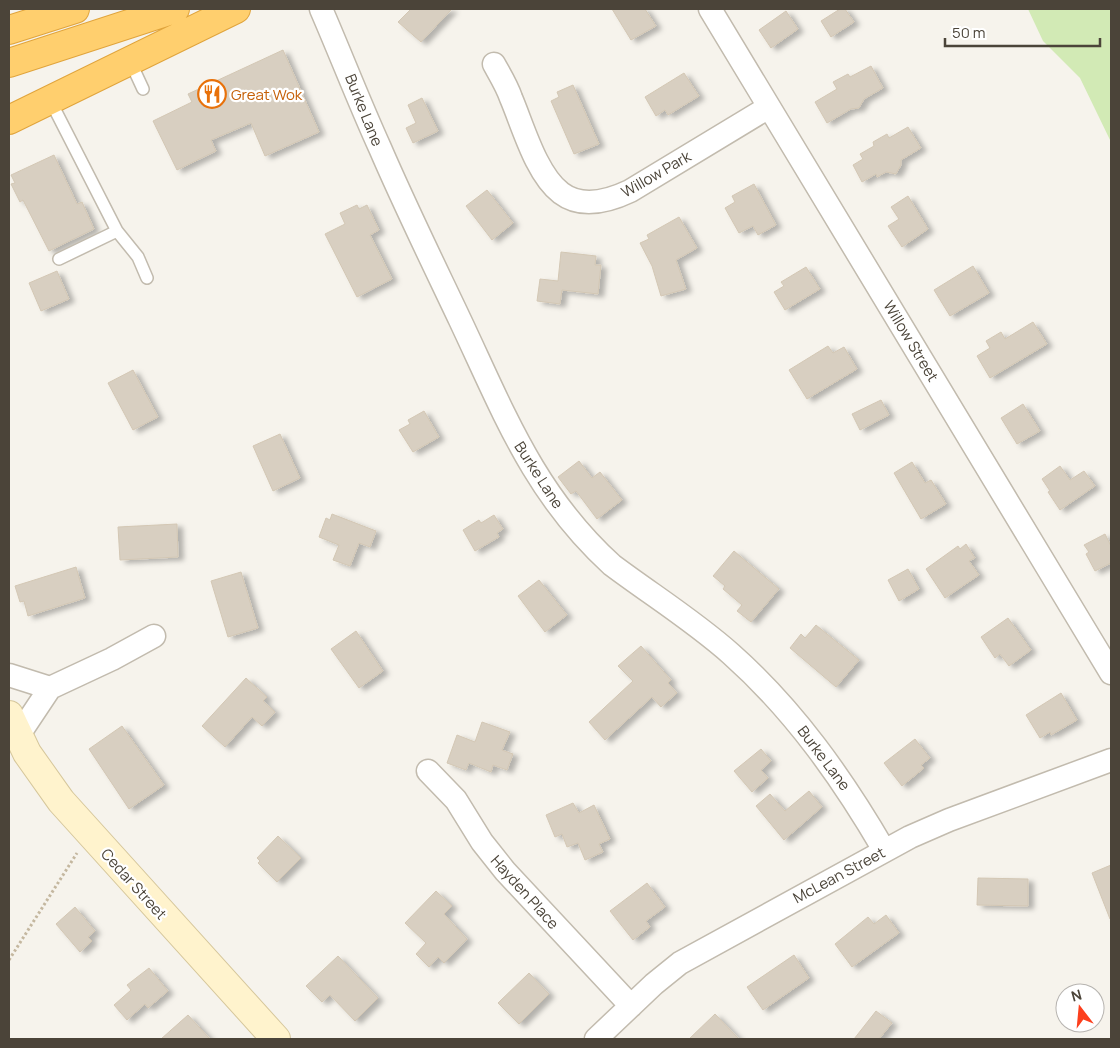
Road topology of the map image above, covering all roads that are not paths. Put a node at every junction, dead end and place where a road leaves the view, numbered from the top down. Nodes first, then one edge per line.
1 (175, 9) edge
2 (236, 9) edge
3 (321, 9) edge
4 (710, 9) edge
5 (62, 11) edge
6 (14, 27) edge
7 (129, 60) junction
8 (9, 63) edge
9 (494, 64) dead end
10 (143, 89) dead end
11 (50, 100) junction
12 (769, 107) junction
13 (9, 120) edge
14 (117, 231) junction
15 (59, 260) dead end
16 (147, 278) dead end
17 (154, 636) dead end
18 (1111, 673) edge
19 (9, 675) edge
20 (50, 688) junction
21 (13, 725) edge
22 (1111, 760) edge
23 (428, 771) dead end
24 (884, 850) junction
25 (631, 1006) junction
26 (276, 1039) edge
27 (596, 1039) edge

1 - 8 highway
2 - 7 highway
3 - 24 street, Burke Lane
4 - 12 street, Willow Street
5 - 6 highway
7 - 10 lane
7 - 11 highway
9 - 12 street, Willow Park
11 - 13 highway
11 - 14 lane
12 - 18 street, Willow Street
14 - 15 lane
14 - 16 lane
17 - 20 street
19 - 20 street
20 - 21 street
21 - 26 main road, Cedar Street
22 - 24 street, McLean Street
23 - 25 street, Hayden Place
24 - 25 street, McLean Street
25 - 27 street, McLean Street

